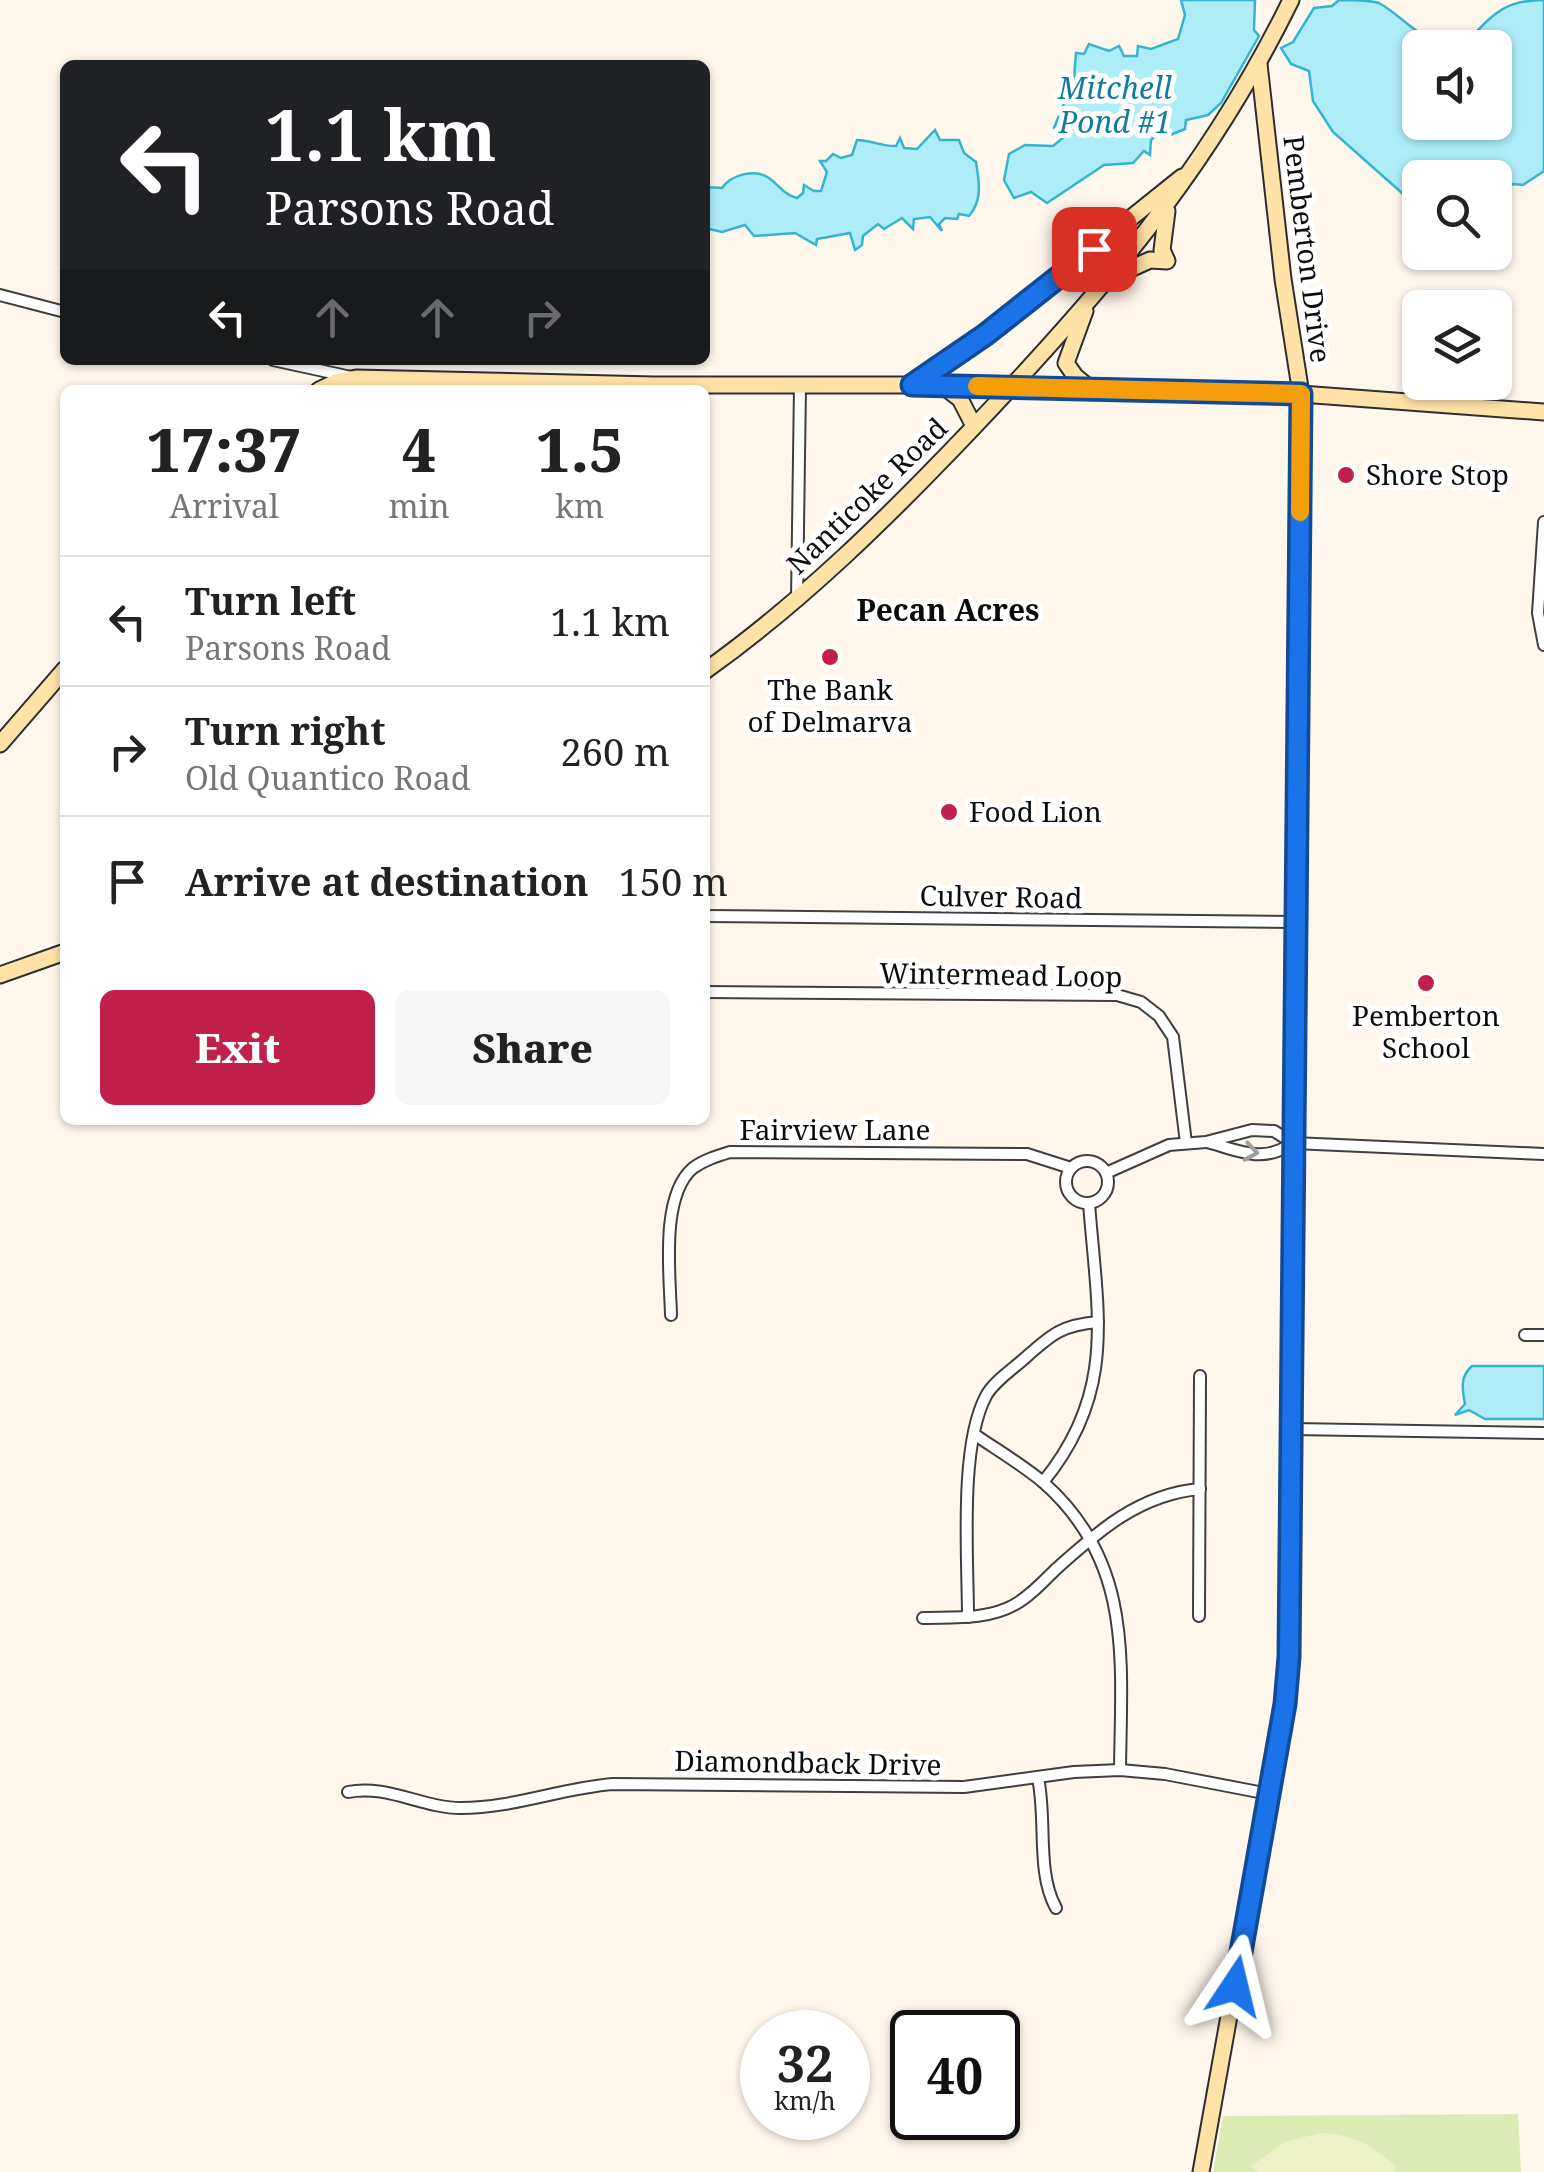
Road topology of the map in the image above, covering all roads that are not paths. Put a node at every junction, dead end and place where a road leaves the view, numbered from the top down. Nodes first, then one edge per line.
1 (1291, 0) edge
2 (1259, 64) junction
3 (1197, 165) junction
4 (1171, 202) junction
5 (1107, 281) junction
6 (0, 295) edge
7 (1088, 303) junction
8 (60, 311) edge
9 (296, 365) edge
10 (356, 378) junction
11 (940, 384) junction
12 (330, 385) edge
13 (540, 385) edge
14 (912, 385) junction
15 (710, 386) edge
16 (800, 386) junction
17 (1012, 386) junction
18 (1093, 390) junction
19 (1301, 394) junction
20 (1544, 412) edge
21 (974, 426) junction
22 (1544, 522) edge
23 (797, 600) junction
24 (1544, 645) edge
25 (710, 667) edge
26 (60, 677) edge
27 (0, 744) edge
28 (710, 916) edge
29 (1296, 922) junction
30 (60, 954) edge
31 (0, 975) edge
32 (710, 992) edge
33 (1186, 1142) junction
34 (1206, 1142) junction
35 (1294, 1143) junction
36 (1544, 1154) edge
37 (1072, 1168) junction
38 (1106, 1173) junction
39 (1089, 1203) junction
40 (671, 1315) dead end
41 (1098, 1322) junction
42 (1525, 1334) dead end
43 (1544, 1335) edge
44 (1200, 1376) dead end
45 (1293, 1429) junction
46 (1544, 1433) edge
47 (974, 1434) junction
48 (1043, 1482) junction
49 (1200, 1489) junction
50 (1089, 1540) junction
51 (1199, 1616) dead end
52 (968, 1617) junction
53 (923, 1618) dead end
54 (1120, 1770) junction
55 (1038, 1778) junction
56 (348, 1792) dead end
57 (1269, 1794) junction
58 (1056, 1908) dead end
59 (1202, 2172) edge

1 - 2 street, Nanticoke Road
2 - 3 street, Nanticoke Road
2 - 19 street, Pemberton Drive
3 - 4 street, Nanticoke Road
3 - 14 street
4 - 5 street, Nanticoke Road
4 - 5 street
5 - 7 street, Nanticoke Road
6 - 8 street
7 - 17 street, Nanticoke Road
7 - 18 street
9 - 10 street
10 - 12 street
10 - 13 street
11 - 14 street
11 - 17 street
11 - 21 street
14 - 16 street
15 - 16 street
16 - 23 street
17 - 18 street
17 - 21 street, Nanticoke Road
18 - 19 street
19 - 20 street
19 - 29 street, Pemberton Drive
21 - 23 street, Nanticoke Road
22 - 24 street
23 - 25 street, Nanticoke Road
26 - 27 street
28 - 29 street, Culver Road
29 - 35 street, Pemberton Drive
30 - 31 street
32 - 33 street, Wintermead Loop
33 - 34 street
33 - 38 street
34 -> 35 street
34 - 35 street
35 - 36 street
35 - 45 street, Pemberton Drive
37 - 38 street
37 - 39 street
37 - 40 street, Fairview Lane
38 - 39 street
39 - 41 street
41 - 47 street
41 - 48 street
42 - 43 street
44 - 49 street
45 - 46 street
45 - 57 street, Pemberton Drive
47 - 48 street
47 - 52 street
48 - 50 street
49 - 50 street
49 - 51 street
50 - 52 street
50 - 54 street
52 - 53 street
54 - 55 street, Diamondback Drive
54 - 57 street, Diamondback Drive
55 - 56 street, Diamondback Drive
55 - 58 street
57 - 59 street, Pemberton Drive

